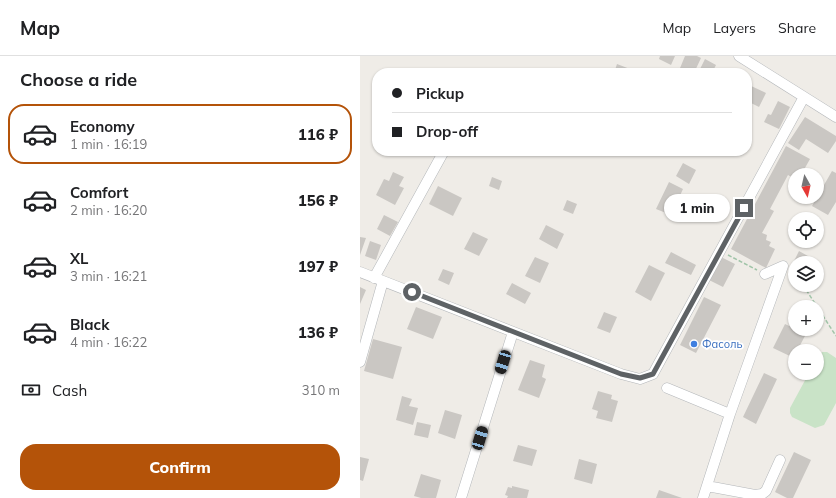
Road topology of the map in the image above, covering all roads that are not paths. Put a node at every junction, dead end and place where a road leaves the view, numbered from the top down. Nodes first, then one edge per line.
1 (739, 56) edge
2 (806, 99) junction
3 (836, 118) edge
4 (441, 156) edge
5 (360, 272) edge
6 (765, 274) road end
7 (378, 279) junction
8 (513, 332) junction
9 (360, 362) edge
10 (667, 388) dead end
11 (730, 414) junction
12 (780, 460) dead end
13 (707, 486) junction
14 (461, 498) edge
15 (703, 498) edge

1 - 2 street
2 - 3 street
2 - 8 street
4 - 7 street
5 - 7 street
6 - 11 street
7 - 8 street
7 - 9 street
8 - 14 street
10 - 11 street
11 - 13 street
12 - 13 street
13 - 15 street

